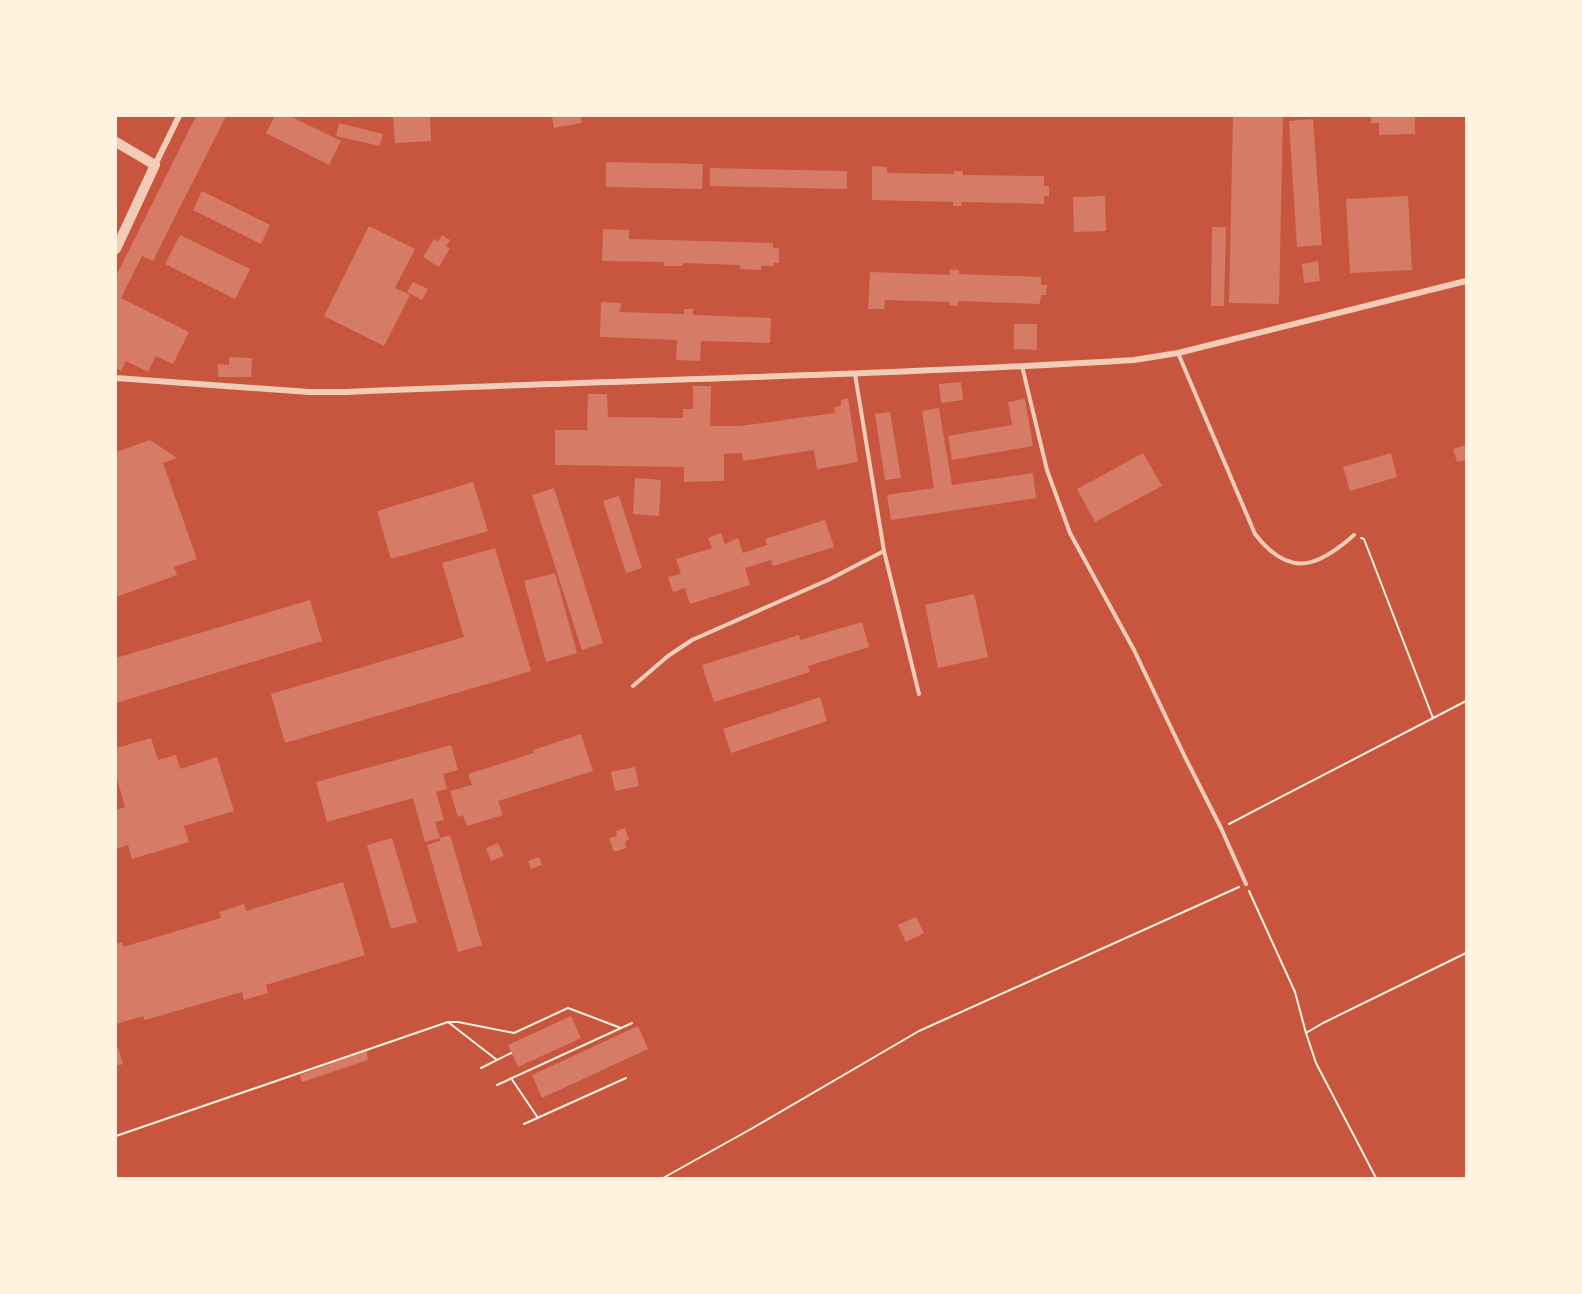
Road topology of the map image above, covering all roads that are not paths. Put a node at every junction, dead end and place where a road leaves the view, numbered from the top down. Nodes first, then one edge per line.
1 (178, 116) edge
2 (116, 142) edge
3 (155, 165) junction
4 (116, 249) edge
5 (1467, 281) edge
6 (1178, 353) junction
7 (1022, 366) junction
8 (855, 374) junction
9 (116, 378) edge
10 (1354, 535) dead end
11 (884, 551) junction
12 (633, 686) dead end
13 (919, 694) dead end
14 (1246, 884) road end

1 - 3 street
2 - 3 street
3 - 4 street
5 - 6 street
6 - 7 street
6 - 10 lane
7 - 8 street
7 - 14 lane
8 - 9 street
8 - 11 lane
11 - 12 lane
11 - 13 lane

